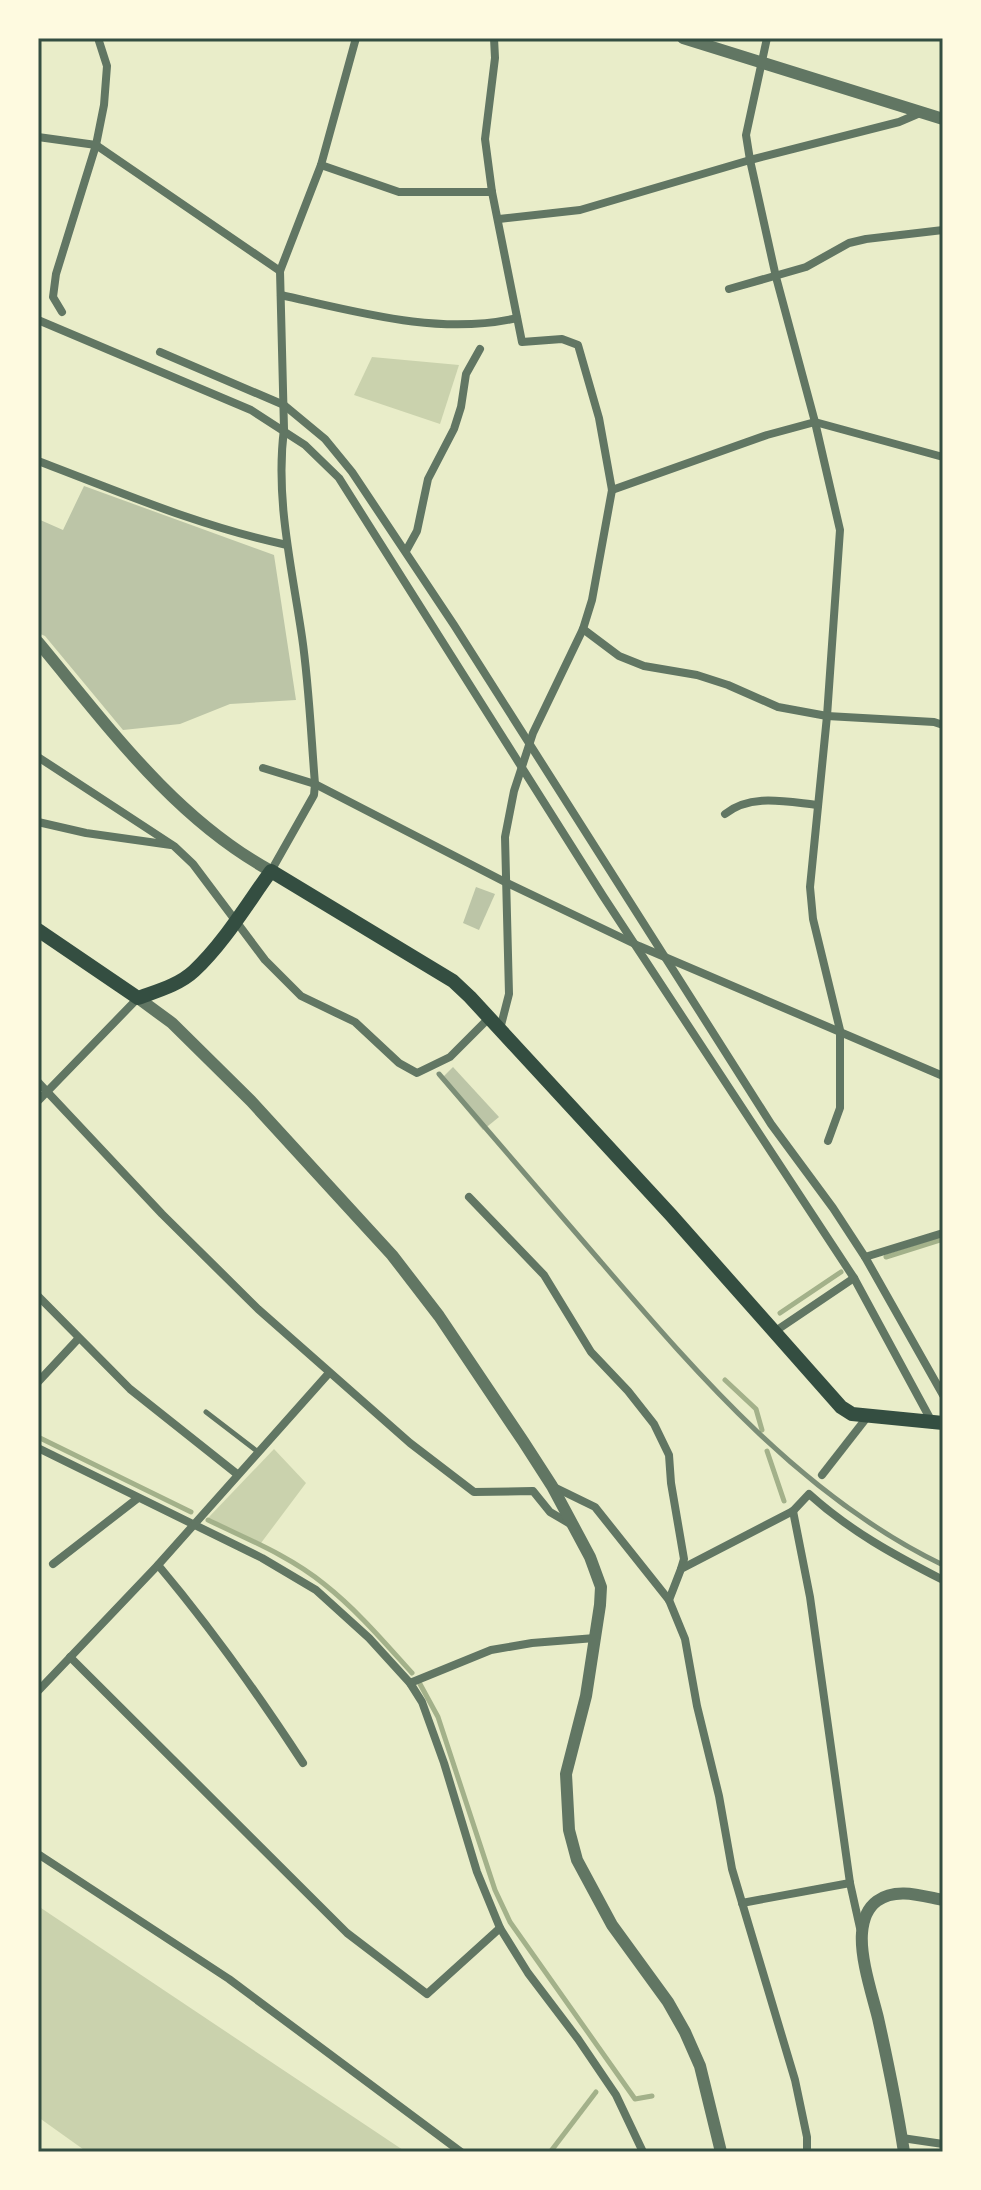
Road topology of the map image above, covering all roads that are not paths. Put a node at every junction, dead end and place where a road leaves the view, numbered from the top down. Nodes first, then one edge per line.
1 (98, 38) edge
2 (356, 38) edge
3 (494, 38) edge
4 (683, 38) edge
5 (767, 38) edge
6 (762, 63) junction
7 (923, 112) junction
8 (943, 119) edge
9 (38, 137) edge
10 (96, 145) junction
11 (750, 160) junction
12 (321, 165) junction
13 (492, 192) junction
14 (499, 219) junction
15 (943, 230) edge
16 (280, 271) junction
17 (776, 277) junction
18 (729, 289) dead end
19 (281, 295) junction
20 (62, 312) dead end
21 (517, 318) junction
22 (38, 320) edge
23 (480, 349) dead end
24 (160, 352) dead end
25 (284, 405) junction
26 (815, 422) junction
27 (284, 429) junction
28 (943, 457) edge
29 (38, 461) edge
30 (612, 490) junction
31 (287, 545) junction
32 (406, 551) junction
33 (583, 629) junction
34 (38, 642) edge
35 (827, 716) junction
36 (943, 725) edge
37 (528, 745) junction
38 (38, 757) edge
39 (520, 766) junction
40 (263, 768) dead end
41 (315, 784) junction
42 (818, 805) junction
43 (725, 814) dead end
44 (38, 822) edge
45 (174, 846) junction
46 (271, 871) junction
47 (505, 882) junction
48 (235, 921) junction
49 (38, 930) edge
50 (639, 946) junction
51 (667, 959) junction
52 (138, 998) junction
53 (494, 1024) junction
54 (840, 1030) junction
55 (943, 1076) edge
56 (38, 1082) edge
57 (48, 1093) junction
58 (38, 1101) edge
59 (828, 1141) dead end
60 (469, 1197) dead end
61 (943, 1233) edge
62 (865, 1257) junction
63 (854, 1278) junction
64 (38, 1296) edge
65 (774, 1332) junction
66 (78, 1339) junction
67 (329, 1373) junction
68 (38, 1382) edge
69 (943, 1395) edge
70 (206, 1412) dead end
71 (868, 1416) junction
72 (938, 1422) edge
73 (38, 1448) edge
74 (258, 1452) junction
75 (237, 1474) junction
76 (822, 1475) dead end
77 (552, 1486) junction
78 (138, 1498) junction
79 (793, 1511) junction
80 (191, 1525) junction
81 (572, 1525) junction
82 (53, 1564) dead end
83 (158, 1565) junction
84 (681, 1569) junction
85 (943, 1580) edge
86 (669, 1600) junction
87 (595, 1638) junction
88 (70, 1657) junction
89 (410, 1683) junction
90 (38, 1691) edge
91 (303, 1763) dead end
92 (38, 1854) edge
93 (850, 1883) junction
94 (943, 1900) edge
95 (742, 1903) junction
96 (500, 1928) junction
97 (861, 1936) junction
98 (902, 2138) junction
99 (943, 2144) edge
100 (461, 2152) edge
101 (643, 2152) edge
102 (721, 2152) edge
103 (807, 2152) edge
104 (904, 2152) edge

1 - 10 street
2 - 12 street
3 - 13 street
4 - 6 street
5 - 6 street
6 - 7 street
6 - 11 street
7 - 8 street
7 - 11 street
9 - 10 street
10 - 16 street
10 - 20 street
11 - 14 street
11 - 17 street
12 - 13 street
12 - 16 street
13 - 14 street
14 - 21 street
15 - 17 street
16 - 19 street
17 - 18 street
17 - 26 street
19 - 21 street
19 - 25 street
21 - 30 street
22 - 27 street
23 - 32 street
24 - 25 street
25 - 27 street
25 - 32 street
26 - 28 street
26 - 30 street
26 - 35 street
27 - 31 street
27 - 39 street
29 - 31 street
30 - 33 street
31 - 41 street
32 - 37 street
33 - 35 street
33 - 37 street
34 - 46 street
35 - 36 street
35 - 42 street
37 - 39 street
37 - 51 street
38 - 45 street
39 - 47 street
39 - 50 street
40 - 41 street
41 - 46 street
41 - 47 street
42 - 43 street
42 - 54 street
44 - 45 street
45 - 48 street
46 - 48 main road
46 - 53 main road
47 - 50 street
47 - 53 street
48 - 52 main road
48 - 53 street
49 - 52 main road
50 - 51 street
50 - 63 street
51 - 54 street
51 - 62 street
52 - 57 street
52 - 77 street
53 - 65 main road
54 - 55 street
54 - 59 street
56 - 57 street
57 - 58 street
57 - 67 street
60 - 84 street
61 - 62 street
62 - 69 street
63 - 65 street
63 - 72 street
64 - 66 street
65 - 71 main road
66 - 68 street
66 - 75 street
67 - 74 street
67 - 81 street
70 - 74 lane
71 - 72 main road
71 - 76 street
73 - 78 street
74 - 75 street
75 - 80 street
77 - 81 street
77 - 86 street
78 - 80 street
78 - 82 street
79 - 84 street
79 - 85 street
79 - 93 street
80 - 83 street
80 - 89 street
81 - 87 street
83 - 88 street
83 - 91 street
84 - 86 street
86 - 95 street
87 - 89 street
87 - 102 street
88 - 90 street
88 - 96 street
89 - 96 street
92 - 100 street
93 - 95 street
93 - 97 street
94 - 97 street
95 - 103 street
96 - 101 street
97 - 98 street
98 - 99 street
98 - 104 street

